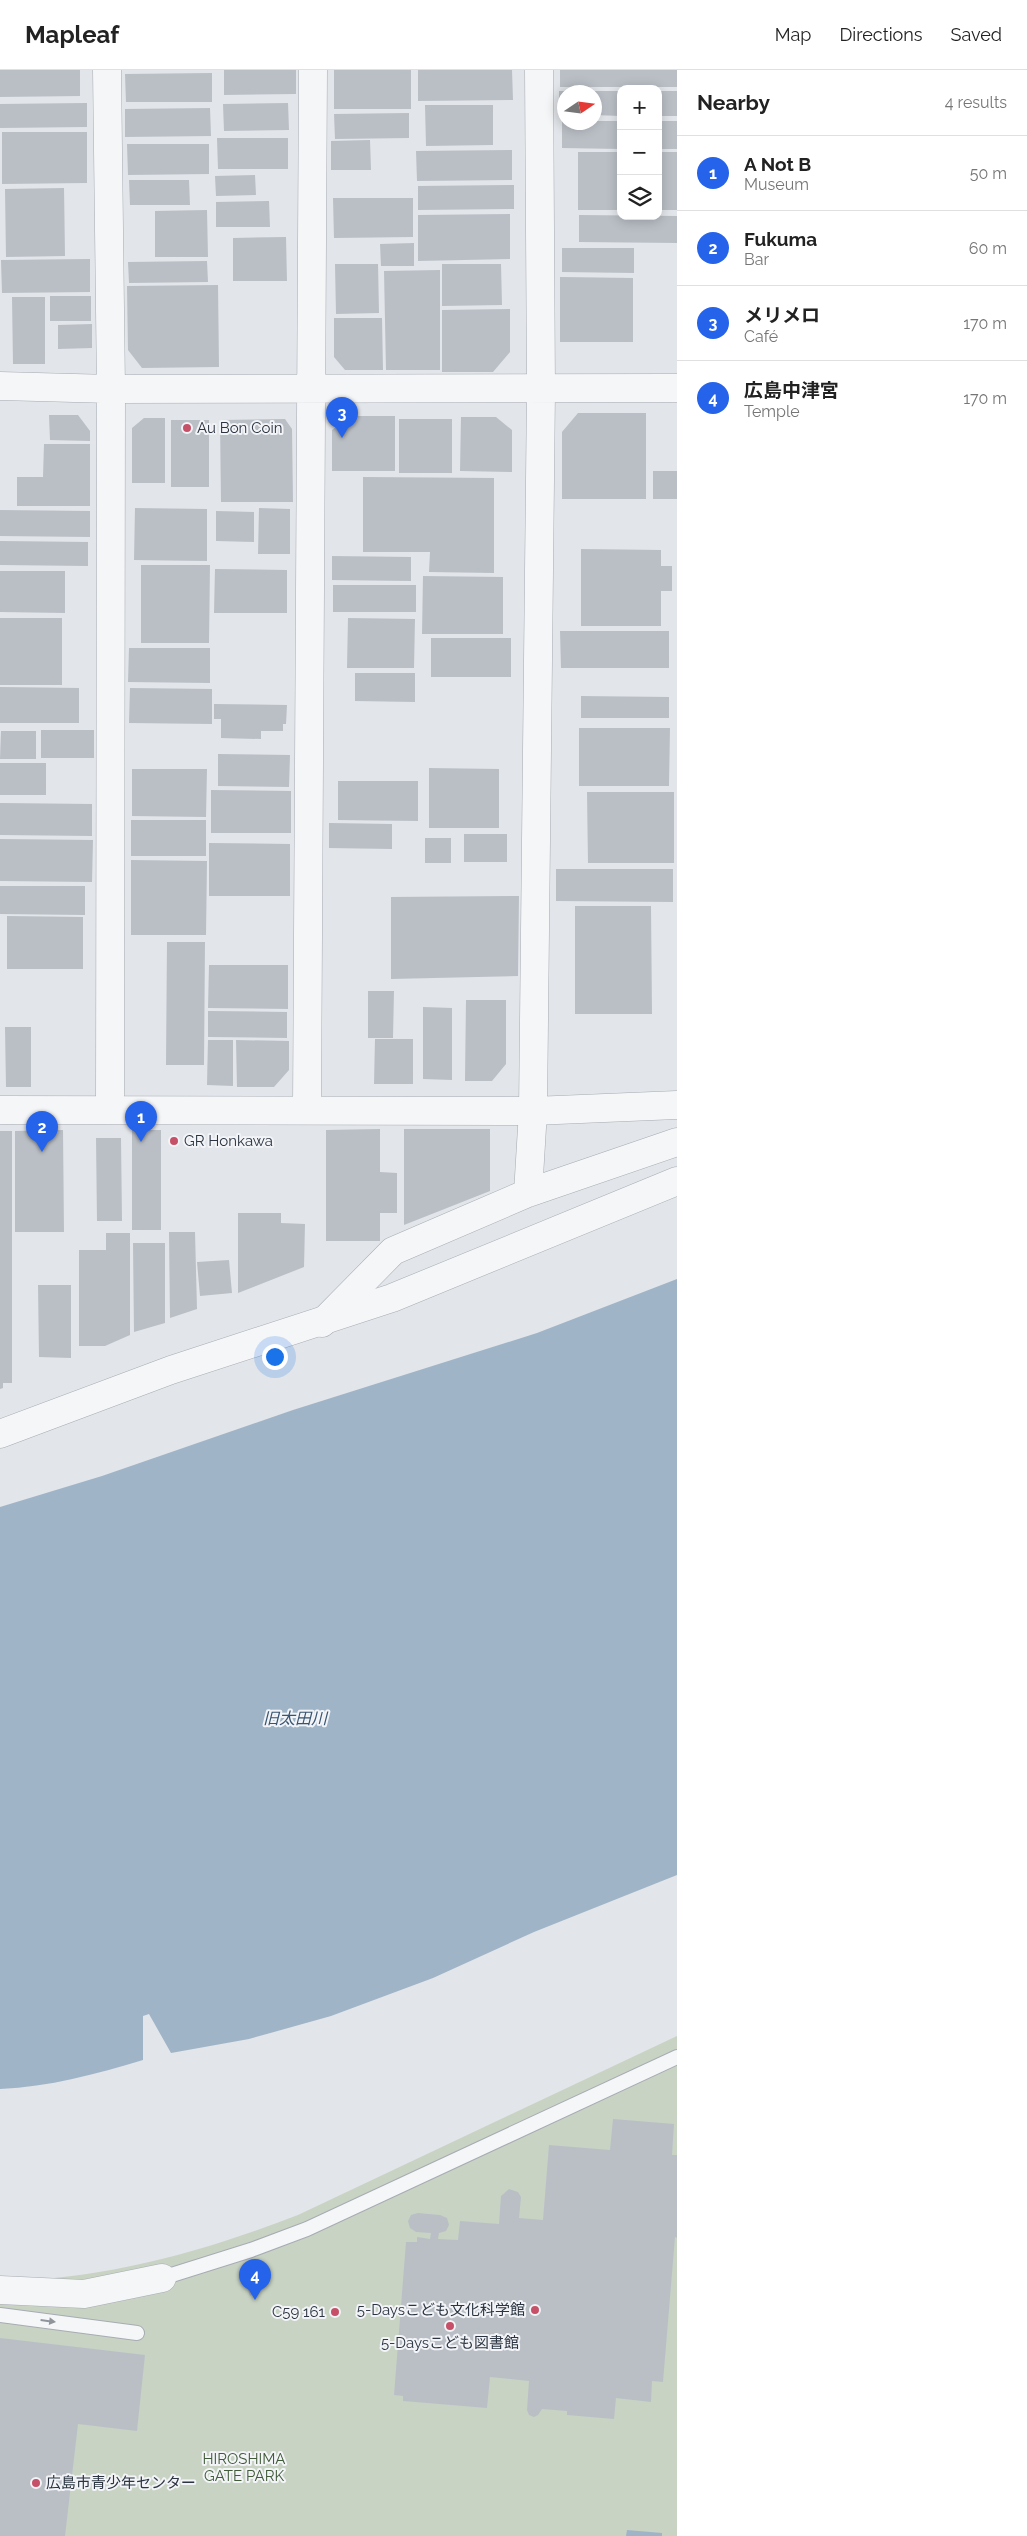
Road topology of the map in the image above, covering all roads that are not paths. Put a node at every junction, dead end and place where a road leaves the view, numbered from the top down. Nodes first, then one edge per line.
1 (107, 70) edge
2 (313, 70) edge
3 (540, 70) edge
4 (0, 386) edge
5 (310, 388) junction
6 (677, 388) edge
7 (112, 389) junction
8 (542, 390) junction
9 (677, 1105) edge
10 (110, 1109) junction
11 (0, 1110) edge
12 (307, 1110) junction
13 (533, 1111) junction
14 (677, 1142) edge
15 (677, 1181) edge
16 (528, 1193) junction
17 (322, 1322) junction
18 (0, 1434) edge
19 (677, 2057) edge
20 (162, 2278) joint
21 (0, 2290) edge
22 (0, 2315) edge
23 (137, 2333) dead end

1 - 7 street
2 - 5 street
3 - 8 street
4 - 7 street
5 - 7 street
5 - 8 street
5 - 12 street
6 - 8 street
7 - 10 street
8 - 13 street
9 - 13 street
10 - 11 street
10 - 12 street
12 - 13 street
13 - 16 street
14 - 16 street
15 - 17 street
16 - 17 street
17 - 18 street
19 - 20 lane
20 - 21 street
22 -> 23 lane

